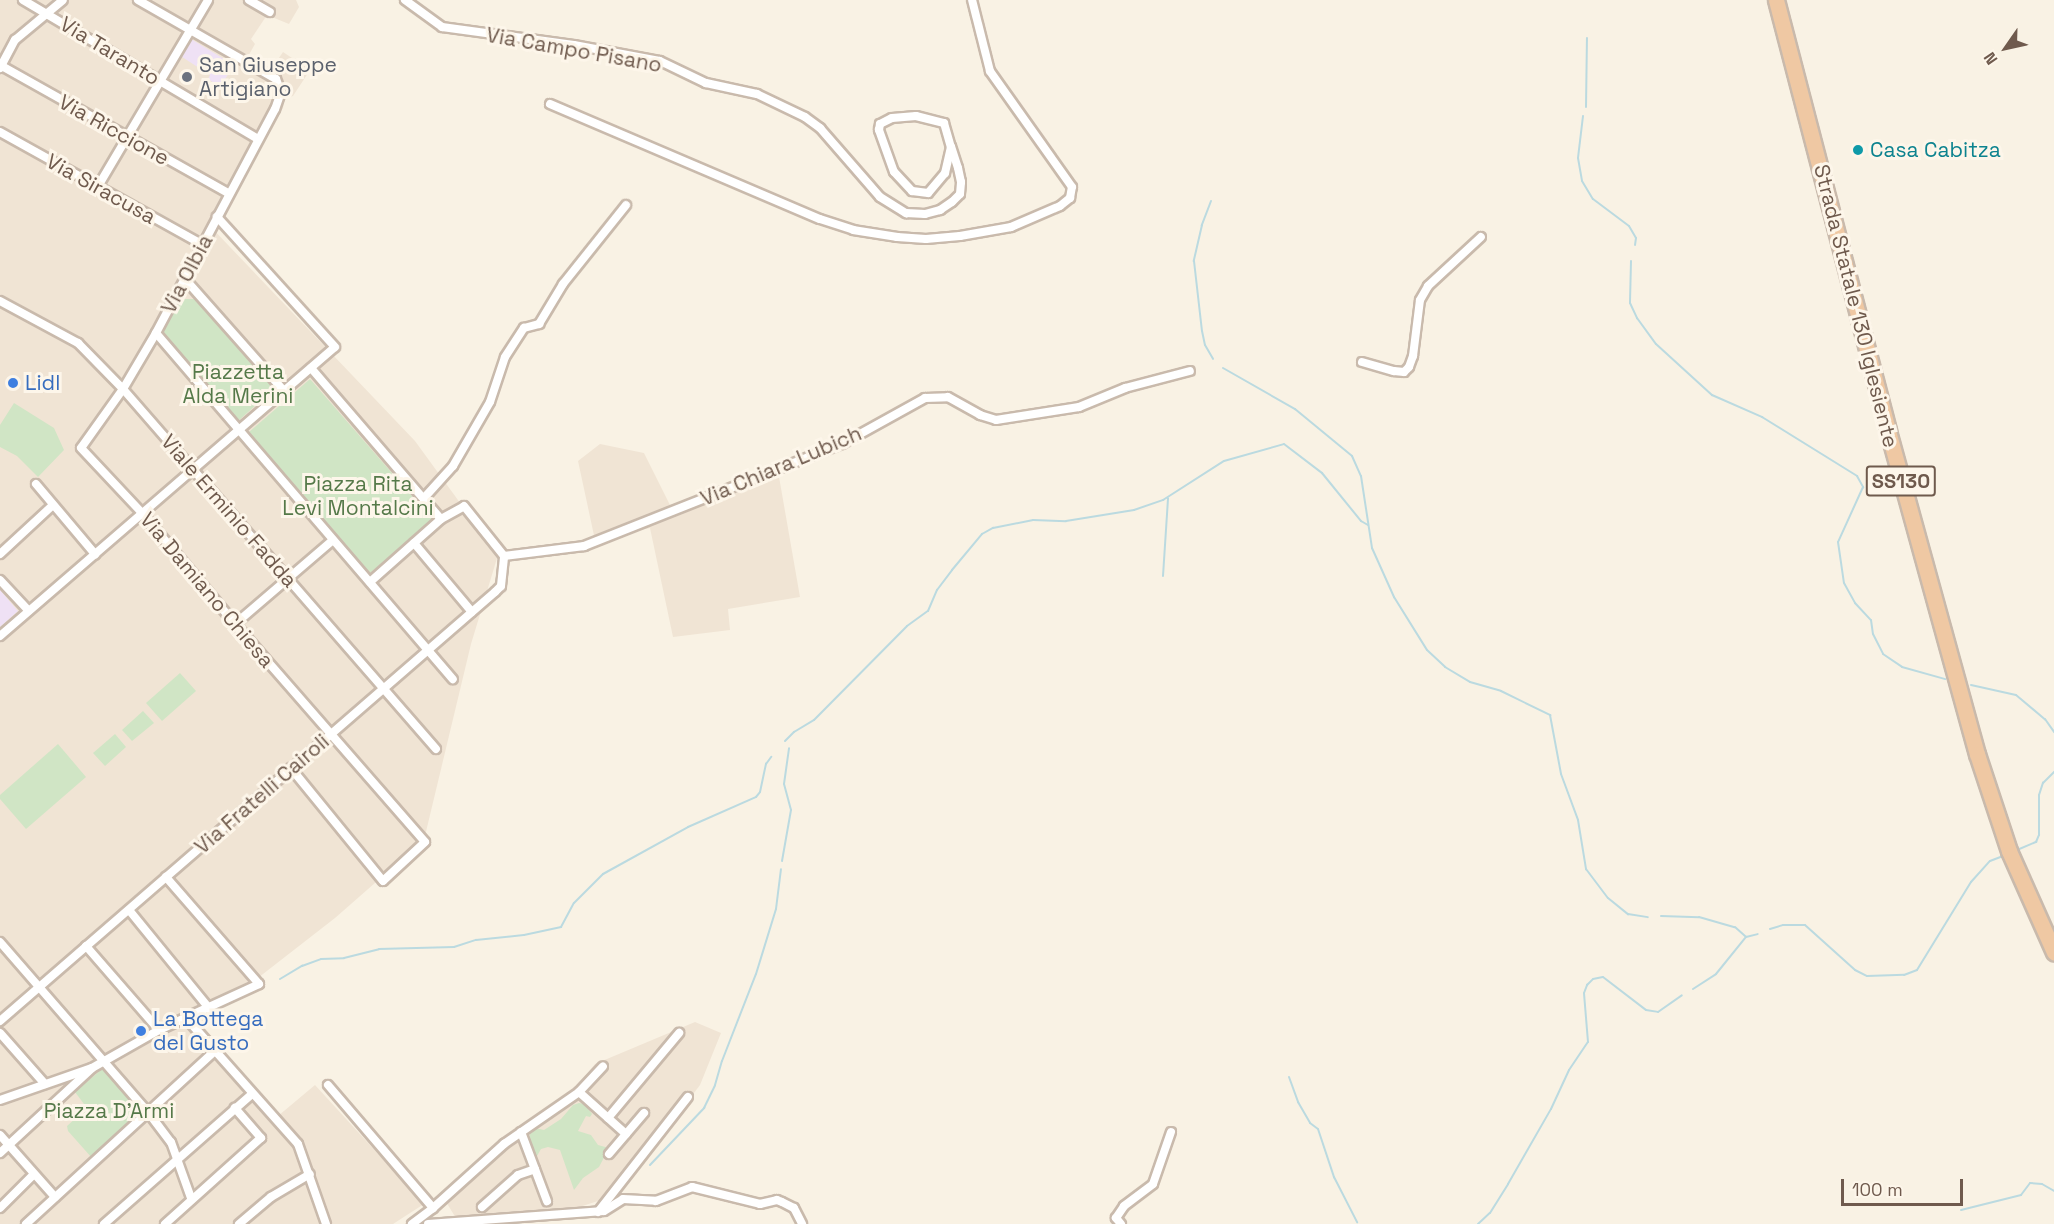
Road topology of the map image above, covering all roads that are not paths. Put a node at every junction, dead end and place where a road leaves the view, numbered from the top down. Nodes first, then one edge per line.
1 (23, 0) edge
2 (63, 0) edge
3 (138, 0) edge
4 (208, 0) edge
5 (249, 0) edge
6 (405, 0) edge
7 (972, 0) edge
8 (1776, 0) edge
9 (270, 12) dead end
10 (48, 14) junction
11 (189, 32) junction
12 (0, 66) edge
13 (160, 81) junction
14 (550, 104) dead end
15 (0, 132) edge
16 (128, 139) junction
17 (258, 140) junction
18 (951, 147) junction
19 (97, 188) junction
20 (228, 193) junction
21 (627, 205) dead end
22 (217, 218) junction
23 (1481, 237) dead end
24 (203, 244) junction
25 (185, 279) junction
26 (0, 301) edge
27 (156, 333) junction
28 (1362, 362) dead end
29 (311, 368) junction
30 (1190, 371) dead end
31 (123, 389) junction
32 (284, 391) junction
33 (238, 429) junction
34 (81, 448) joint
35 (193, 469) junction
36 (36, 484) dead end
37 (424, 498) junction
38 (53, 505) junction
39 (142, 513) junction
40 (441, 519) junction
41 (333, 540) junction
42 (414, 543) junction
43 (0, 554) edge
44 (95, 554) junction
45 (504, 556) junction
46 (287, 578) junction
47 (0, 580) edge
48 (370, 582) junction
49 (29, 611) junction
50 (472, 612) junction
51 (235, 624) junction
52 (0, 636) edge
53 (428, 650) junction
54 (453, 679) dead end
55 (384, 689) junction
56 (331, 734) junction
57 (436, 749) dead end
58 (291, 768) junction
59 (166, 877) junction
60 (129, 909) junction
61 (0, 942) edge
62 (86, 946) junction
63 (2054, 952) edge
64 (40, 987) junction
65 (209, 1008) junction
66 (186, 1019) junction
67 (0, 1021) edge
68 (159, 1030) junction
69 (0, 1033) edge
70 (679, 1033) dead end
71 (215, 1051) junction
72 (105, 1061) junction
73 (603, 1066) dead end
74 (92, 1068) junction
75 (45, 1084) junction
76 (328, 1085) dead end
77 (579, 1092) junction
78 (252, 1094) junction
79 (688, 1097) dead end
80 (0, 1100) edge
81 (235, 1108) junction
82 (148, 1112) junction
83 (644, 1113) dead end
84 (608, 1118) junction
85 (521, 1132) junction
86 (1171, 1132) dead end
87 (626, 1134) junction
88 (0, 1135) edge
89 (9, 1144) junction
90 (0, 1153) edge
91 (609, 1154) dead end
92 (177, 1158) junction
93 (535, 1168) junction
94 (34, 1174) junction
95 (310, 1174) junction
96 (55, 1197) junction
97 (191, 1198) junction
98 (547, 1201) dead end
99 (482, 1207) dead end
100 (0, 1208) edge
101 (433, 1208) junction
102 (597, 1212) junction
103 (26, 1224) edge
104 (104, 1224) edge
105 (165, 1224) edge
106 (239, 1224) edge
107 (326, 1224) edge
108 (412, 1224) edge
109 (428, 1224) edge
110 (802, 1224) edge
111 (1121, 1224) edge

1 - 10 street, Via Taranto
2 - 10 street
3 - 11 street
4 - 11 street
5 - 9 street
6 - 18 street, Via Campo Pisano
7 - 14 street
8 - 63 highway, Strada Statale 130 Iglesiente / SS130
10 - 12 street
10 - 13 street, Via Taranto
11 - 13 street
11 - 17 street, Via Olbia
12 - 16 street, Via Riccione
13 - 16 street
13 - 17 street, Via Taranto
15 - 19 street, Via Siracusa
16 - 19 street
16 - 20 street, Via Riccione
17 - 20 street, Via Olbia
18 - 18 street
19 - 24 street, Via Siracusa
20 - 22 street, Via Olbia
21 - 37 street
22 - 24 street, Via Olbia
22 - 29 street
23 - 28 street
24 - 25 street, Via Olbia
25 - 27 street, Via Olbia
25 - 32 street
26 - 31 street, Viale Erminio Fadda
27 - 31 street, Via Olbia
27 - 33 street
29 - 32 street
29 - 37 street
30 - 45 street, Via Chiara Lubich
31 - 34 street, Via Olbia
31 - 35 street, Viale Erminio Fadda
32 - 33 street
33 - 35 street
33 - 41 street
34 - 39 street, Via Damiano Chiesa
35 - 39 street
35 - 46 street, Viale Erminio Fadda
36 - 38 street
37 - 40 street
38 - 43 street
38 - 44 street
39 - 44 street
39 - 51 street, Via Damiano Chiesa
40 - 42 street
40 - 45 street
41 - 46 street
41 - 48 street
42 - 48 street
42 - 50 street
44 - 49 street
45 - 50 street, Via Fratelli Cairoli
46 - 51 street
46 - 55 street, Viale Erminio Fadda
47 - 49 street
48 - 53 street
49 - 52 street
50 - 53 street, Via Fratelli Cairoli
51 - 56 street, Via Damiano Chiesa
53 - 54 street
53 - 55 street, Via Fratelli Cairoli
55 - 56 street, Via Fratelli Cairoli
55 - 57 street, Viale Erminio Fadda
56 - 58 street, Via Fratelli Cairoli
56 - 58 street, Via Damiano Chiesa
58 - 59 street, Via Fratelli Cairoli
59 - 60 street, Via Fratelli Cairoli
59 - 65 street
60 - 62 street, Via Fratelli Cairoli
60 - 65 street
61 - 64 street
62 - 64 street, Via Fratelli Cairoli
62 - 68 street
64 - 67 street, Via Fratelli Cairoli
64 - 72 street
65 - 66 street
66 - 68 street
66 - 71 street
68 - 72 street
69 - 75 street
70 - 84 street
71 - 78 street
71 - 82 street
72 - 74 street
72 - 82 street
73 - 77 street
74 - 75 street
74 - 89 street
75 - 80 street
76 - 101 street
77 - 84 street
77 - 85 street
78 - 81 street
78 - 95 street
79 - 102 street
81 - 92 street
81 - 97 street
82 - 92 street
82 - 96 street
83 - 87 street
84 - 87 street
85 - 93 street
85 - 101 street
86 - 111 street
87 - 91 street
88 - 89 street
89 - 90 street
89 - 94 street
92 - 97 street
92 - 104 street
93 - 98 street
93 - 99 street
94 - 96 street
94 - 100 street
95 - 106 street
95 - 107 street
96 - 103 street
97 - 105 street
101 - 108 street
102 - 109 street
102 - 110 street

